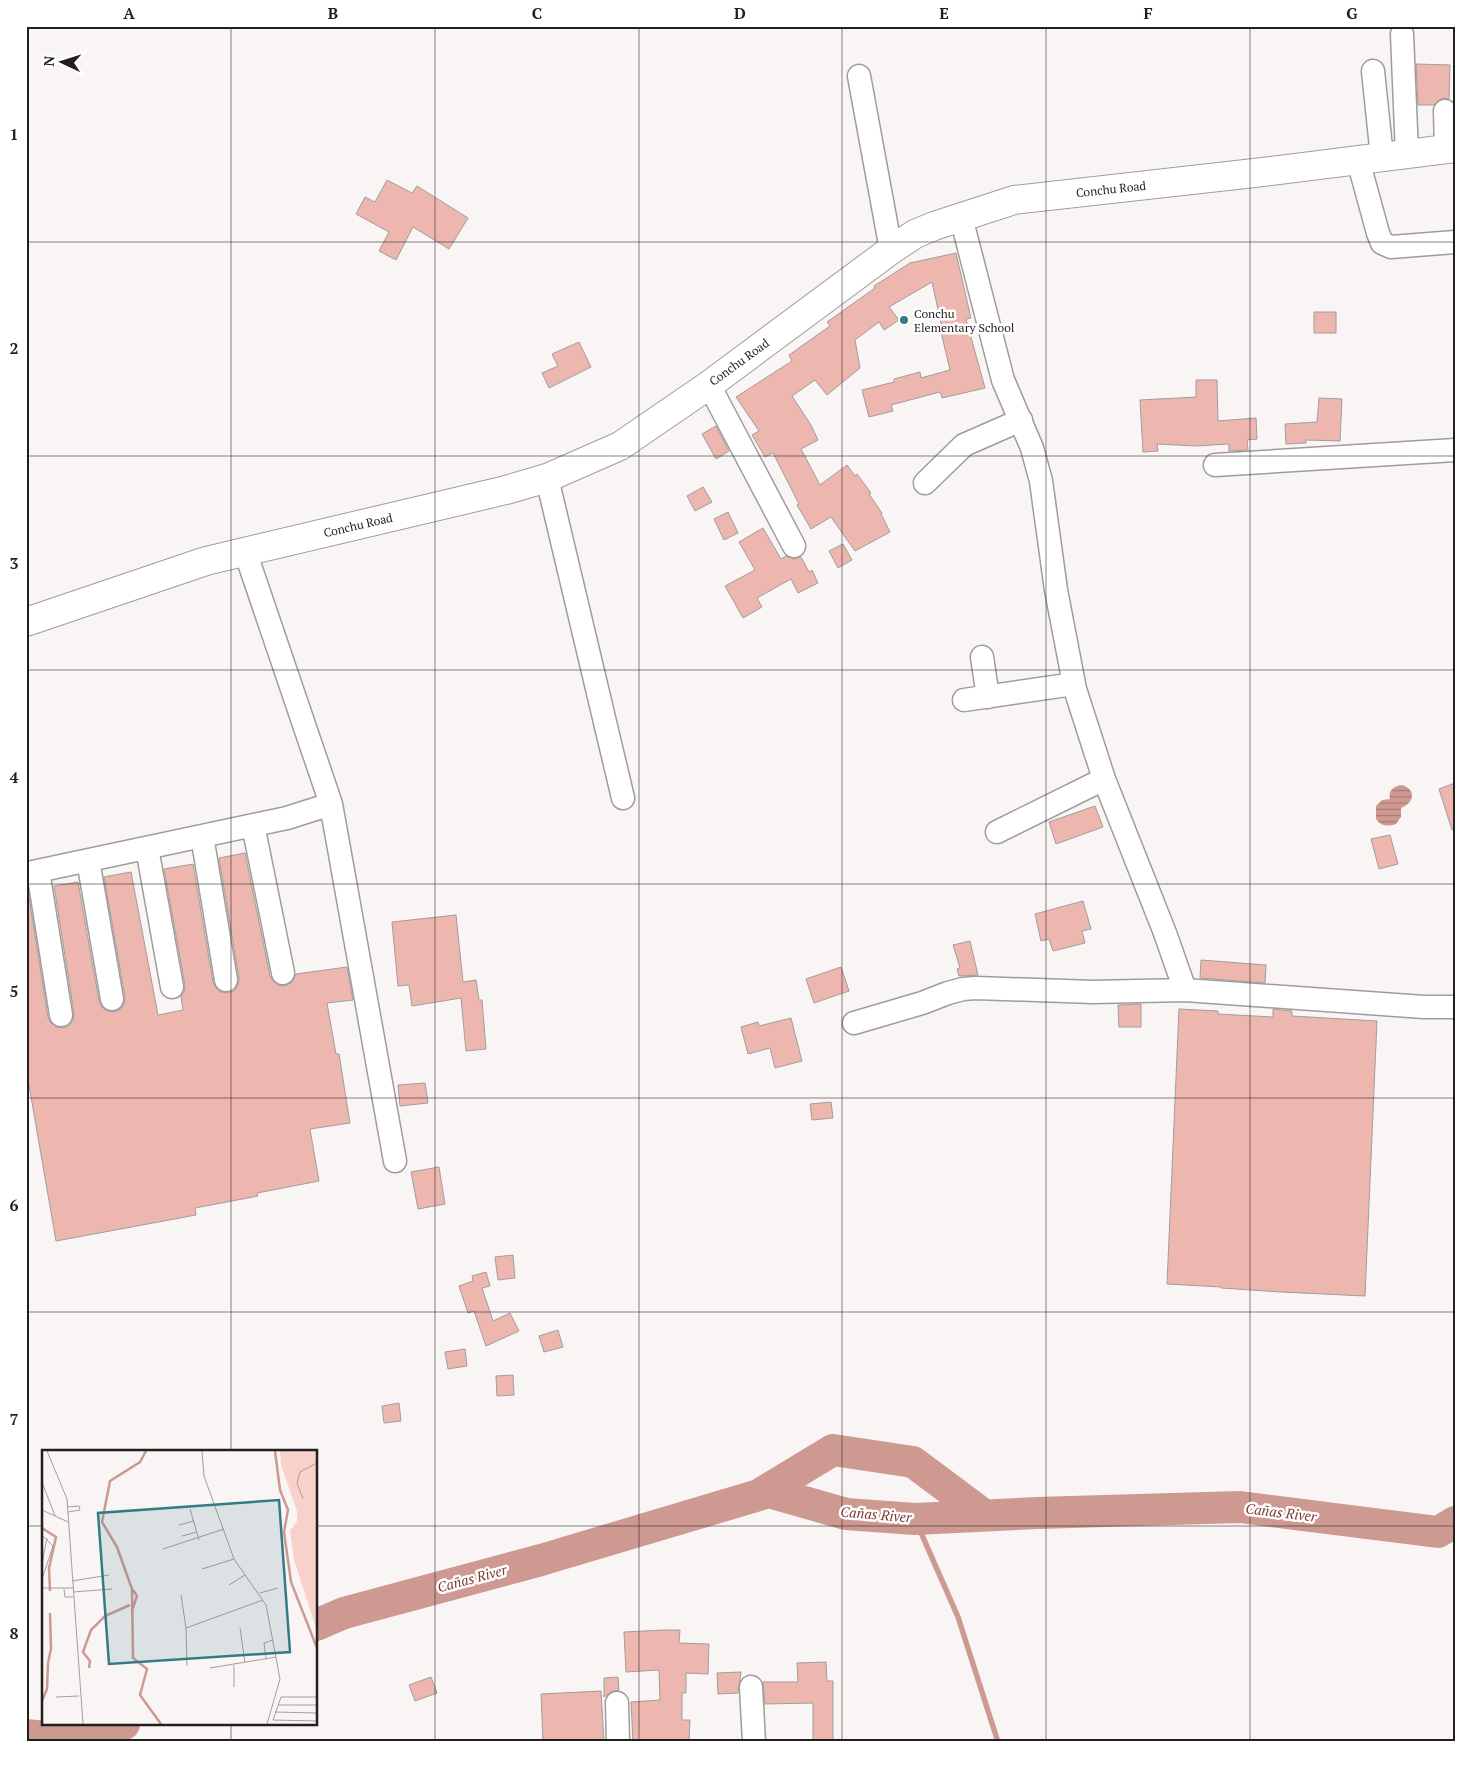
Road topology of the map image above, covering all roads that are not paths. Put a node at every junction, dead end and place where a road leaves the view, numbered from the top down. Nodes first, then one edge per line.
1 (1402, 34) dead end
2 (1373, 71) dead end
3 (859, 76) dead end
4 (1445, 111) dead end
5 (1451, 149) edge
6 (1383, 157) junction
7 (961, 217) junction
8 (1455, 242) edge
9 (891, 250) junction
10 (709, 385) junction
11 (1021, 420) junction
12 (1455, 450) edge
13 (1215, 465) dead end
14 (547, 478) junction
15 (925, 482) dead end
16 (794, 546) dead end
17 (245, 552) junction
18 (26, 622) edge
19 (982, 657) dead end
20 (1074, 684) junction
21 (988, 697) junction
22 (964, 700) dead end
23 (1104, 779) junction
24 (623, 798) dead end
25 (331, 804) junction
26 (253, 825) junction
27 (997, 832) dead end
28 (202, 836) junction
29 (146, 848) junction
30 (88, 860) junction
31 (283, 973) dead end
32 (226, 980) dead end
33 (172, 987) dead end
34 (1185, 990) junction
35 (112, 999) dead end
36 (1455, 1007) edge
37 (61, 1015) dead end
38 (854, 1024) dead end
39 (395, 1161) dead end
40 (751, 1687) dead end
41 (617, 1704) dead end
42 (618, 1742) edge
43 (754, 1742) edge

1 - 6 street
2 - 6 street
3 - 9 street
4 - 5 street
5 - 6 main road, Conchu Road
6 - 7 main road, Conchu Road
6 - 8 street
7 - 9 main road, Conchu Road
7 - 11 street
9 - 10 main road, Conchu Road
10 - 14 main road, Conchu Road
10 - 16 street
11 - 15 street
11 - 20 street
12 - 13 street
14 - 17 main road, Conchu Road
14 - 24 street
17 - 18 main road, Conchu Road
17 - 25 street
19 - 21 street
20 - 21 street
20 - 23 street
21 - 22 street
23 - 27 street
23 - 34 street
25 - 26 street
25 - 39 street
26 - 28 street
26 - 31 street
28 - 29 street
28 - 32 street
29 - 30 street
29 - 33 street
30 - 35 street
30 - 37 street
34 - 36 street
34 - 38 street
40 - 43 street
41 - 42 street

